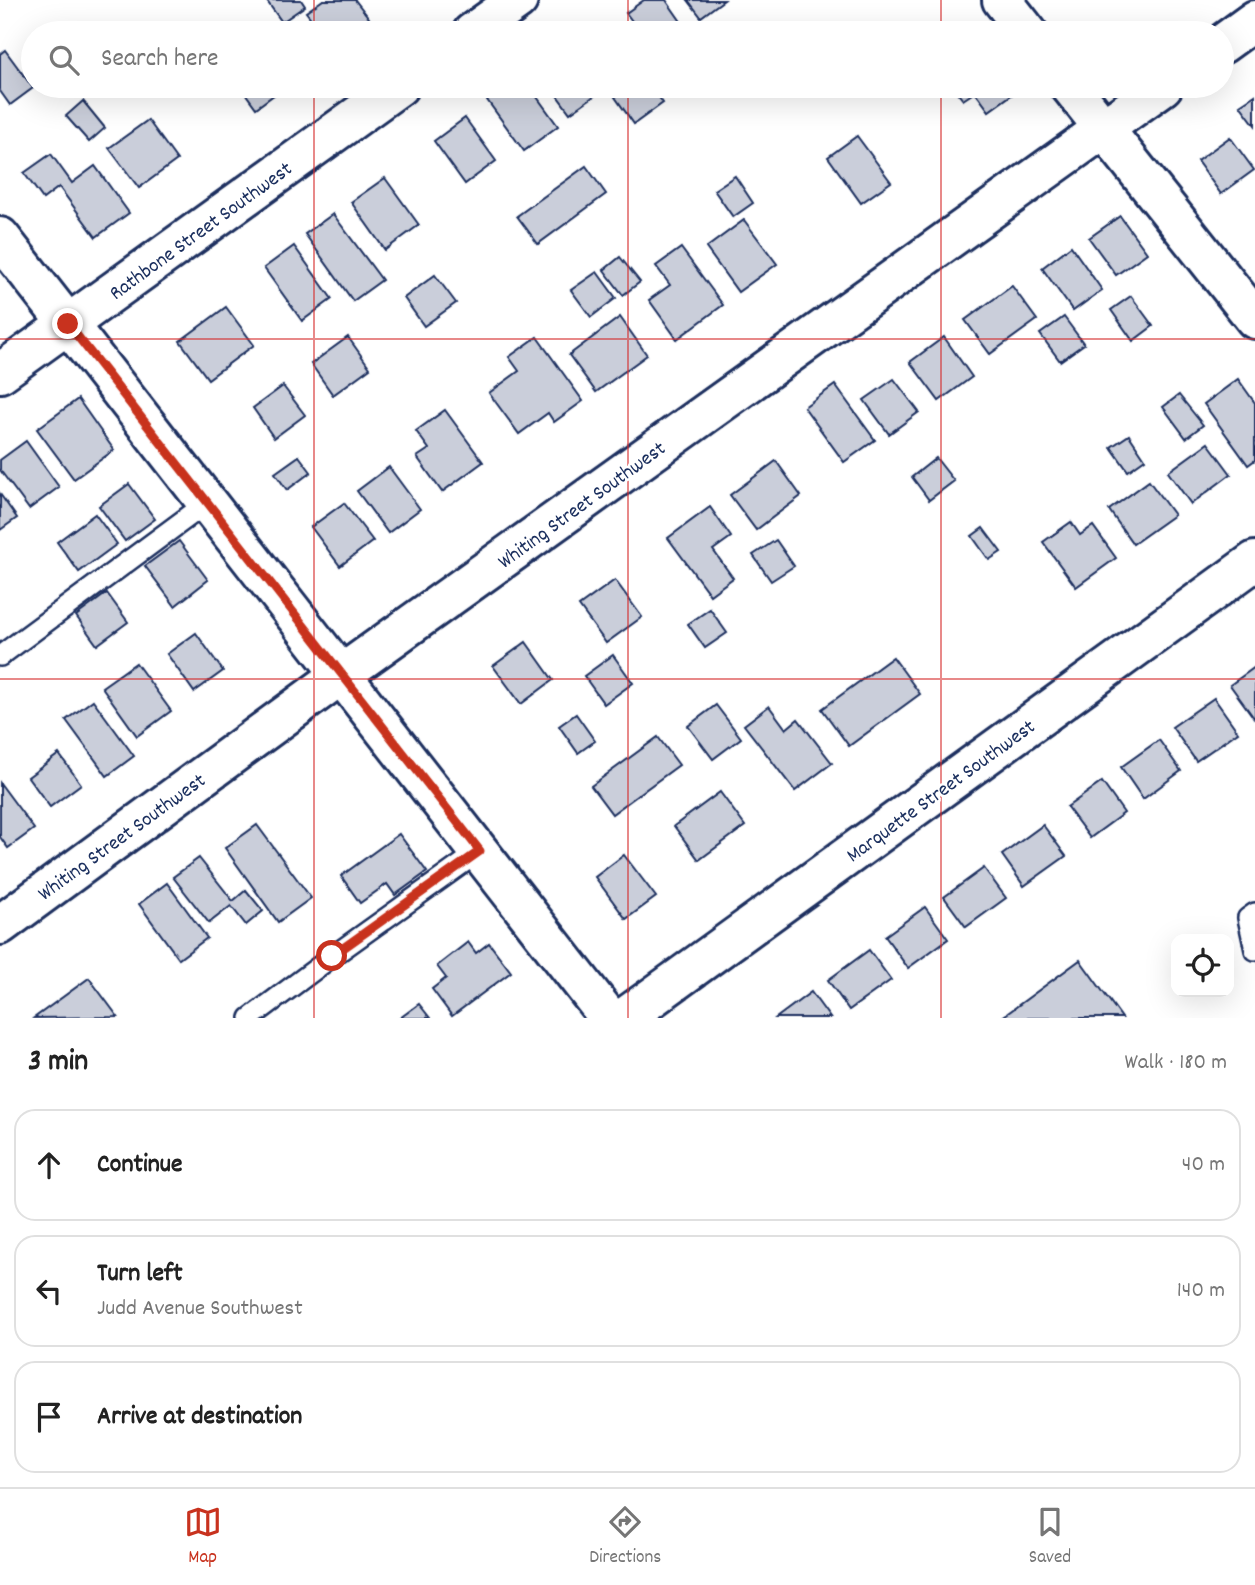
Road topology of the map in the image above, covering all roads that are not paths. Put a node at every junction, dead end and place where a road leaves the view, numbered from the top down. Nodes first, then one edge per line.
1 (518, 0) edge
2 (1002, 0) edge
3 (1255, 20) edge
4 (489, 21) edge
5 (1019, 21) edge
6 (1234, 35) edge
7 (382, 98) edge
8 (1080, 98) edge
9 (1147, 98) edge
10 (1104, 128) junction
11 (0, 237) edge
12 (1255, 319) edge
13 (68, 324) junction
14 (0, 373) edge
15 (208, 502) junction
16 (1255, 561) edge
17 (0, 656) edge
18 (342, 674) junction
19 (480, 851) junction
20 (1255, 913) edge
21 (0, 925) edge
22 (1255, 950) edge
23 (250, 1018) edge
24 (609, 1018) edge
25 (624, 1018) edge

1 - 4 street
2 - 5 street
3 - 6 street
7 - 13 street, Rathbone Street Southwest
8 - 10 street
9 - 10 street, Whiting Street Southwest
10 - 12 street
10 - 18 street, Whiting Street Southwest
11 - 13 street
13 - 14 street, Rathbone Street Southwest
13 - 15 street
15 - 17 lane
15 - 18 street
16 - 25 street, Marquette Street Southwest
18 - 19 street
18 - 21 street, Whiting Street Southwest
19 - 23 lane
19 - 24 street
20 - 22 lane

